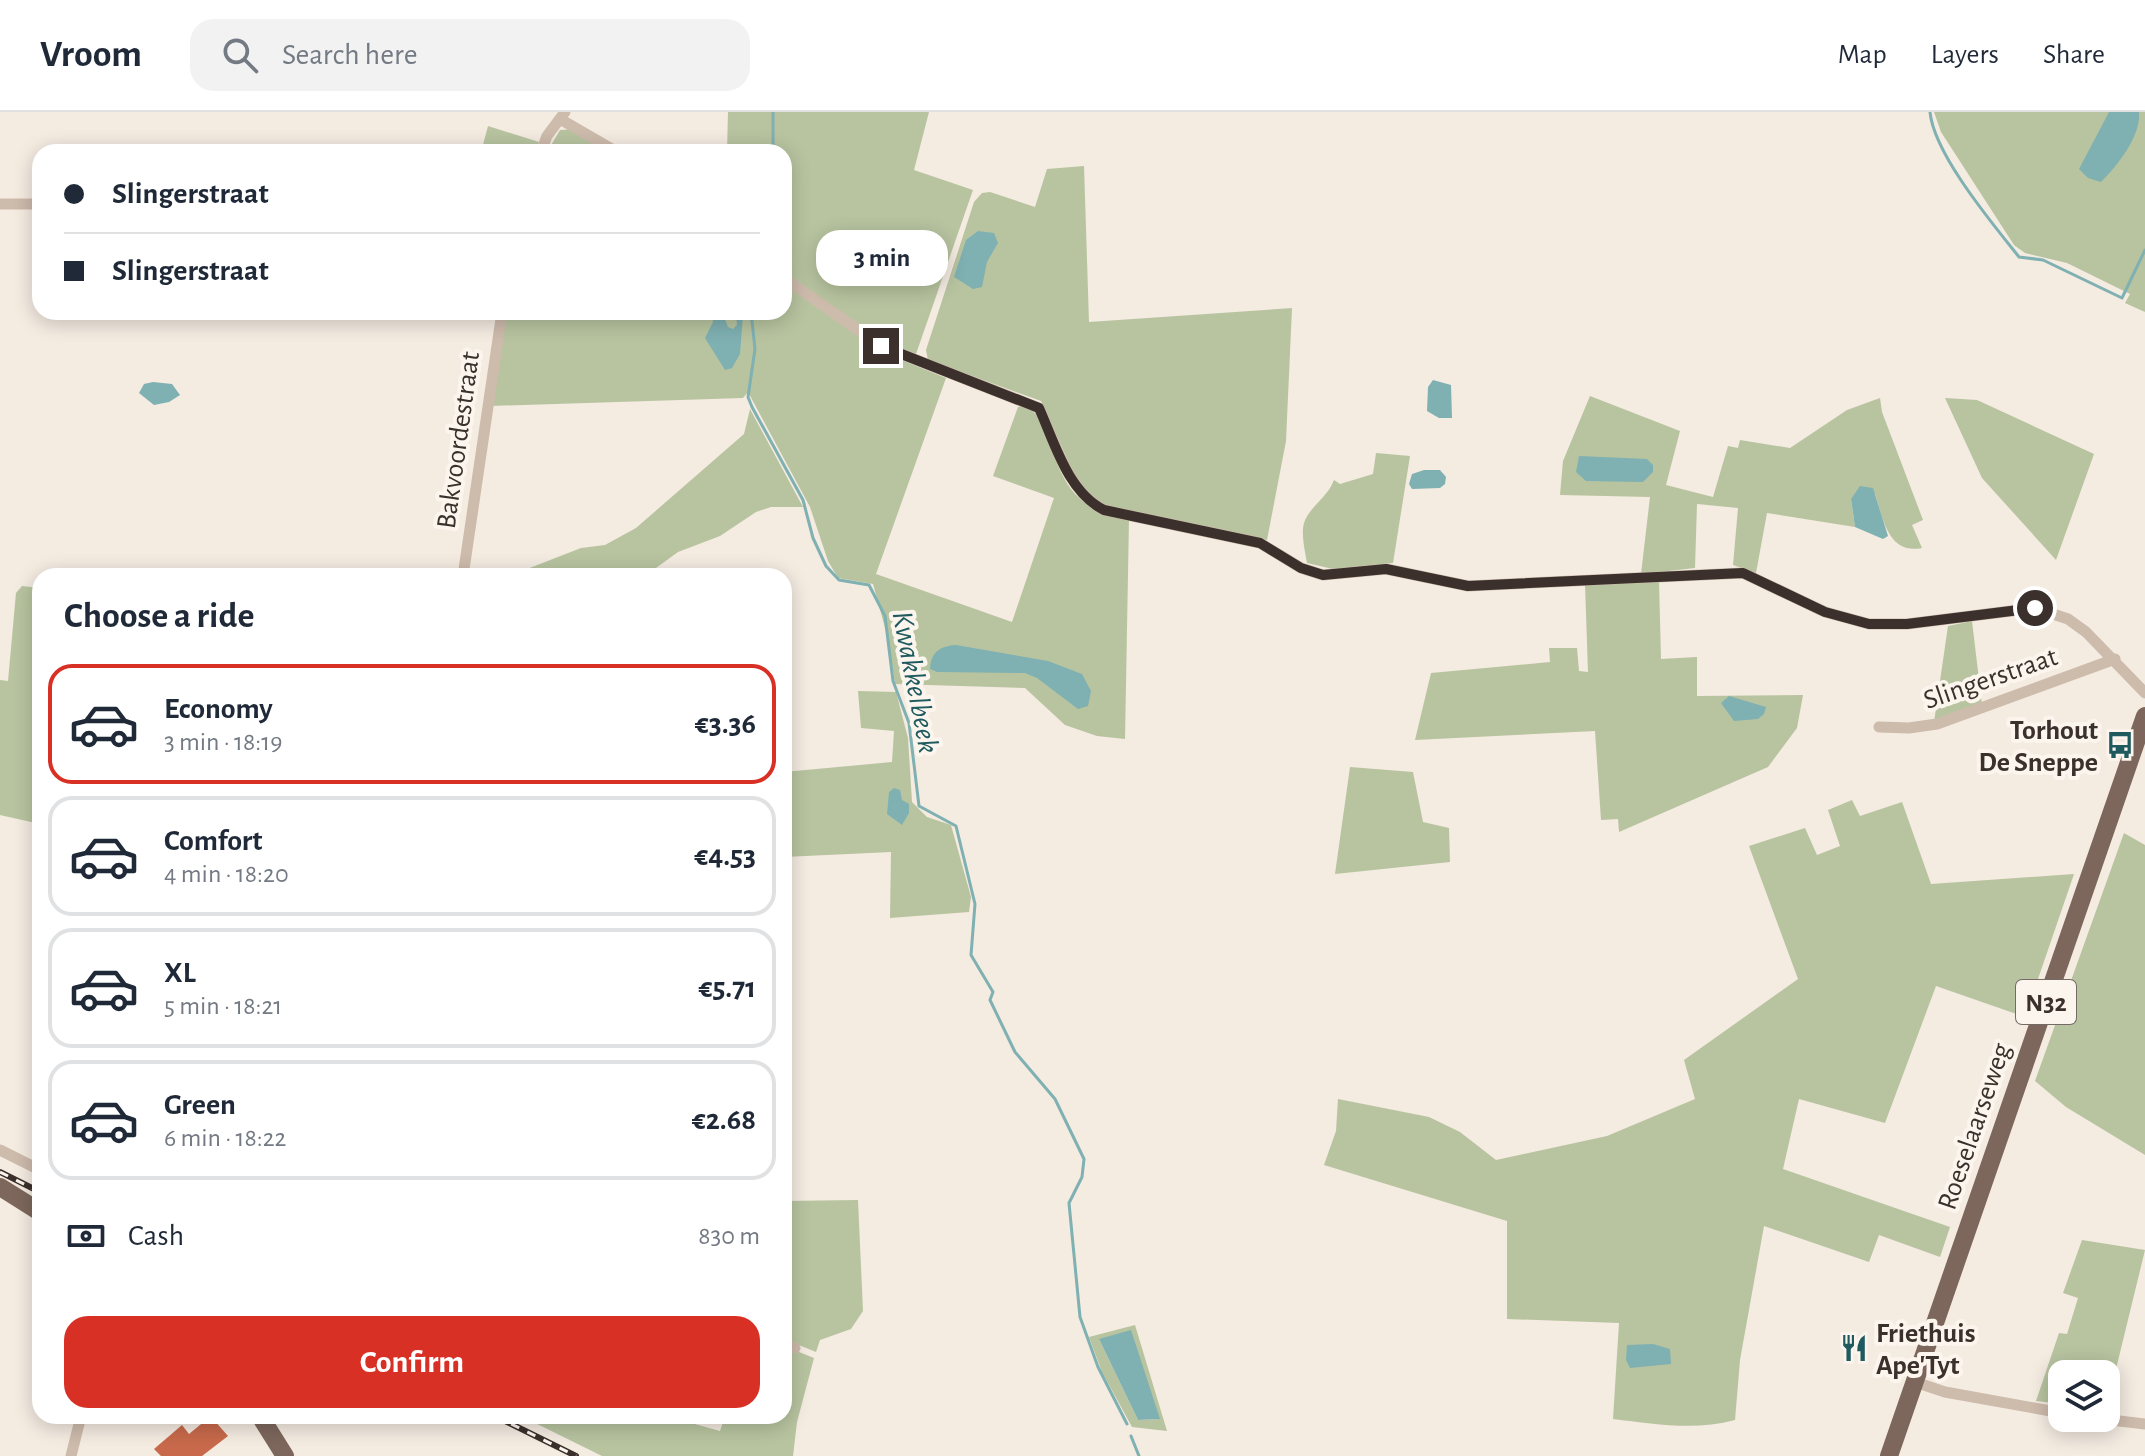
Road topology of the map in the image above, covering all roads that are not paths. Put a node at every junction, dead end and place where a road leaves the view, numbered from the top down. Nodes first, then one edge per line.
1 (562, 116) edge
2 (544, 144) edge
3 (605, 144) edge
4 (0, 204) edge
5 (32, 204) edge
6 (792, 284) edge
7 (501, 320) edge
8 (464, 568) edge
9 (2115, 659) junction
10 (2145, 693) edge
11 (2145, 716) edge
12 (1879, 727) dead end
13 (0, 1150) edge
14 (32, 1166) edge
15 (0, 1187) edge
16 (0, 1195) edge
17 (19, 1201) junction
18 (32, 1208) edge
19 (1915, 1382) junction
20 (2048, 1410) edge
21 (2120, 1421) edge
22 (79, 1424) edge
23 (265, 1424) edge
24 (2145, 1424) edge
25 (71, 1456) edge
26 (285, 1456) edge
27 (1889, 1456) edge

1 - 2 street
1 - 3 street
4 - 5 street
6 - 9 street, Slingerstraat
7 - 8 street, Bakvoordestraat
9 - 10 street, Slingerstraat
9 - 12 street, Slingerstraat
11 - 19 main road, Roeselaarseweg / N32
13 - 14 street
15 - 17 main road
16 - 17 main road
17 - 18 main road
19 - 20 street
19 - 27 main road, Roeselaarseweg / N32
21 - 24 street
22 - 25 street
23 - 26 main road

